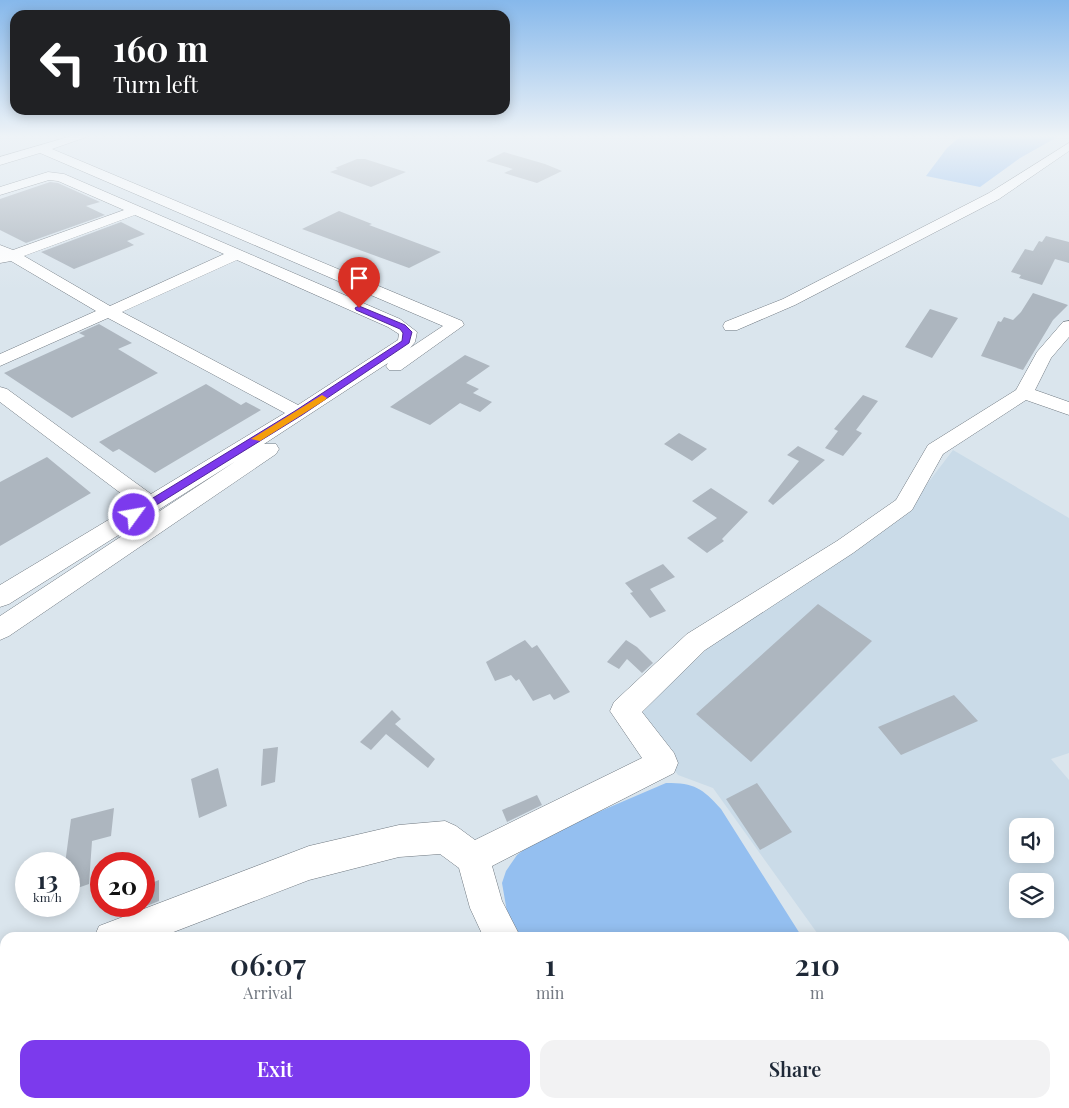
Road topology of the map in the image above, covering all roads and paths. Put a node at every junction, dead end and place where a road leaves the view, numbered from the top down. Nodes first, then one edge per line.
1 (14, 187) edge
2 (81, 187) edge
3 (130, 187) edge
4 (1008, 187) edge
5 (0, 191) edge
6 (135, 210) junction
7 (4, 255) edge
8 (235, 255) junction
9 (109, 312) junction
10 (731, 326) dead end
11 (1069, 326) edge
12 (0, 361) edge
13 (0, 393) edge
14 (1024, 393) junction
15 (1069, 409) edge
16 (299, 413) junction
17 (150, 504) junction
18 (0, 597) edge
19 (0, 629) edge
20 (473, 858) junction
21 (127, 932) edge
22 (501, 932) edge

1 - 5 street
2 - 6 street
3 - 19 street
4 - 10 street
6 - 7 street
6 - 8 street
7 - 9 street
8 - 9 street
8 - 16 street
9 - 12 street
9 - 16 street
11 - 14 street
13 - 17 street
14 - 15 street
14 - 20 street
16 - 17 street
17 - 18 street
20 - 21 street
20 - 22 street

